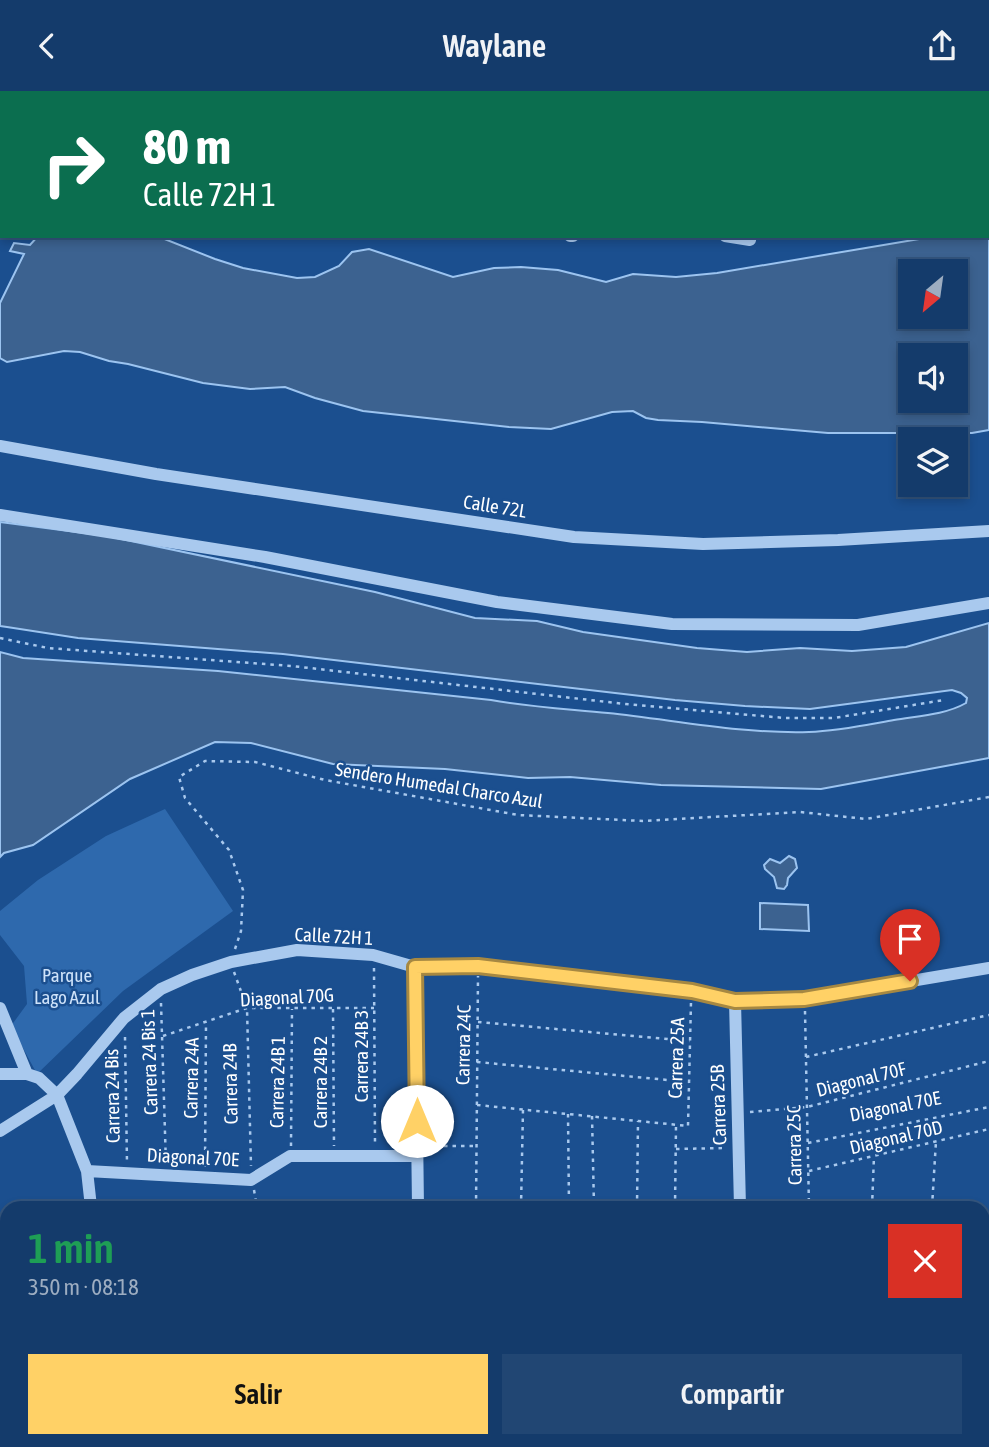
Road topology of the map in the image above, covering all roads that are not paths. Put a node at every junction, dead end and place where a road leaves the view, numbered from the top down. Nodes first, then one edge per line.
1 (737, 238) edge
2 (750, 240) dead end
3 (0, 446) edge
4 (0, 515) edge
5 (989, 531) edge
6 (989, 603) edge
7 (415, 967) junction
8 (989, 968) edge
9 (735, 1001) junction
10 (0, 1009) edge
11 (5, 1073) edge
12 (27, 1074) junction
13 (57, 1095) junction
14 (0, 1131) edge
15 (417, 1151) junction
16 (87, 1171) junction
17 (90, 1201) edge
18 (418, 1201) edge
19 (740, 1201) edge

1 - 2 street
3 - 5 street, Calle 72L
4 - 6 street
7 - 9 street, Calle 72H 1
7 - 13 street, Calle 72H 1
7 - 15 street
8 - 9 street, Calle 72H 1
9 - 19 street, Carrera 25B
10 - 12 street
11 - 12 street
12 - 13 street
13 - 14 street, Calle 72H 1
13 - 16 street
15 - 16 street, Diagonal 70E
15 - 18 street
16 - 17 street

